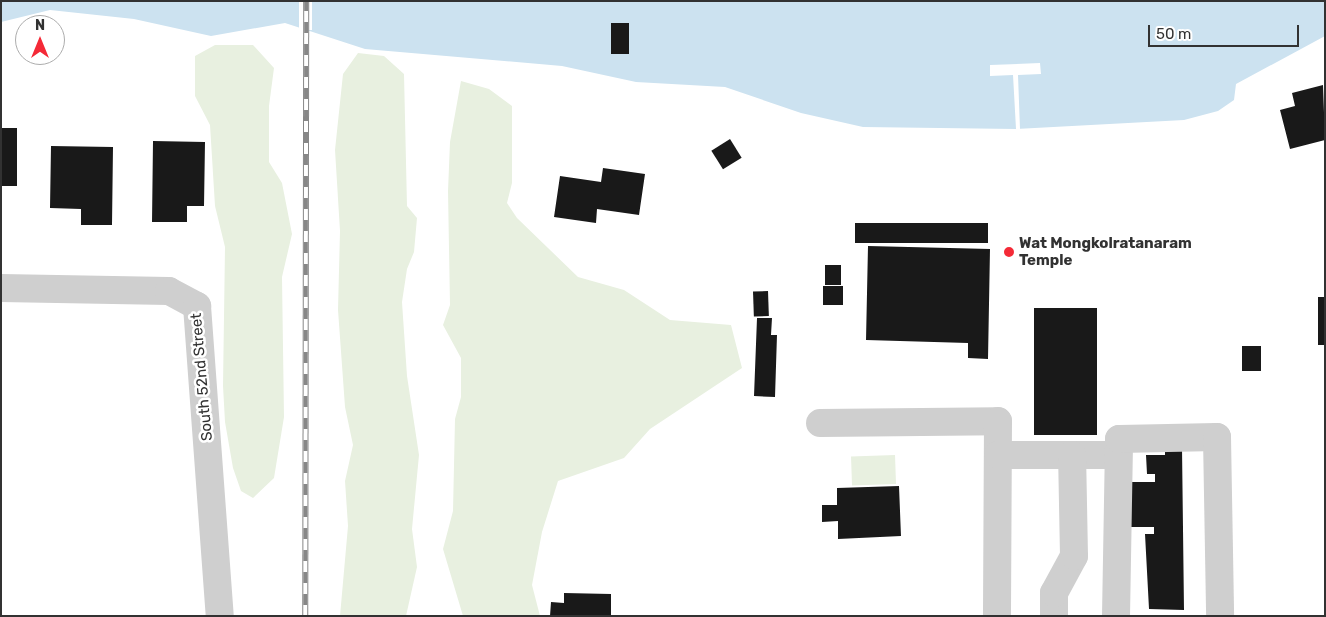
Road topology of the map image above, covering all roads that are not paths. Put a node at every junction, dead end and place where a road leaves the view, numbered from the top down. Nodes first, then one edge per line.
1 (1, 288) edge
2 (820, 424) dead end
3 (998, 455) junction
4 (1072, 455) junction
5 (1118, 455) junction
6 (220, 616) edge
7 (997, 616) edge
8 (1054, 616) edge
9 (1116, 616) edge
10 (1220, 616) edge

1 - 6 street, South 52nd Street
2 - 3 street
3 - 4 street
3 - 7 street
4 - 5 street
4 - 8 street
5 - 9 street
5 - 10 street

